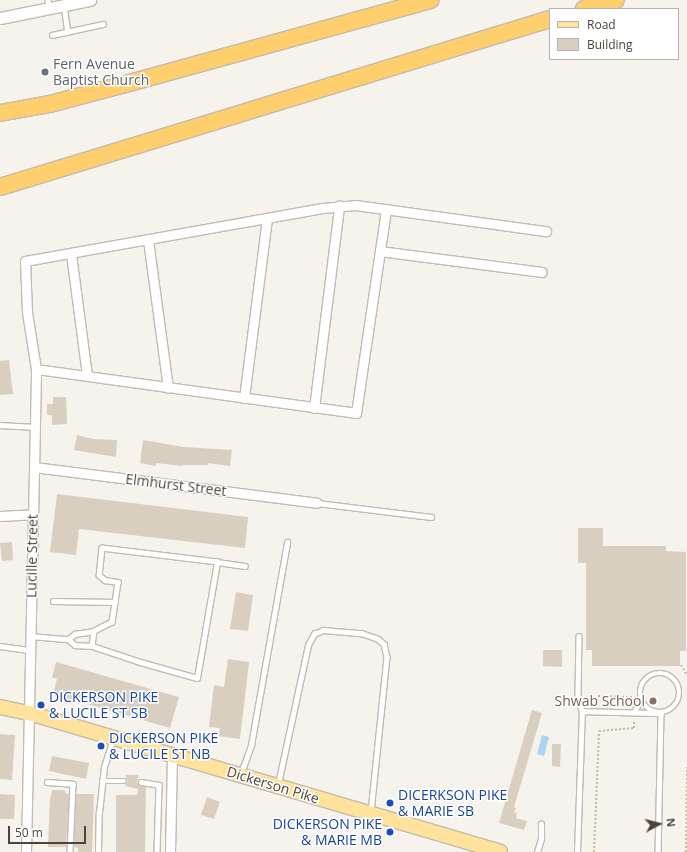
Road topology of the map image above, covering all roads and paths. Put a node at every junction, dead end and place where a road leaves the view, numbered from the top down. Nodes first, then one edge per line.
1 (90, 0) edge
2 (430, 0) edge
3 (616, 0) edge
4 (48, 4) edge
5 (64, 5) junction
6 (588, 8) edge
7 (0, 17) edge
8 (549, 19) edge
9 (103, 24) dead end
10 (68, 32) junction
11 (52, 36) dead end
12 (0, 113) edge
13 (0, 186) edge
14 (339, 206) junction
15 (386, 209) junction
16 (267, 218) junction
17 (546, 231) dead end
18 (148, 240) junction
19 (380, 251) junction
20 (71, 254) junction
21 (542, 272) dead end
22 (36, 369) junction
23 (87, 375) junction
24 (168, 388) junction
25 (244, 398) junction
26 (314, 408) junction
27 (0, 425) edge
28 (34, 427) junction
29 (34, 467) junction
30 (318, 503) joint
31 (33, 514) junction
32 (0, 516) edge
33 (431, 518) dead end
34 (288, 542) dead end
35 (217, 562) junction
36 (245, 566) dead end
37 (53, 601) dead end
38 (115, 602) junction
39 (94, 631) junction
40 (30, 636) junction
41 (579, 636) dead end
42 (68, 639) junction
43 (0, 646) edge
44 (92, 646) junction
45 (30, 650) junction
46 (681, 666) dead end
47 (687, 675) edge
48 (598, 696) dead end
49 (641, 699) junction
50 (0, 707) edge
51 (582, 711) junction
52 (29, 712) junction
53 (634, 712) junction
54 (661, 713) junction
55 (114, 738) junction
56 (172, 755) junction
57 (687, 767) edge
58 (240, 775) junction
59 (102, 781) junction
60 (124, 781) dead end
61 (47, 782) dead end
62 (141, 782) dead end
63 (277, 786) junction
64 (371, 814) junction
65 (541, 824) dead end
66 (26, 852) edge
67 (70, 852) edge
68 (98, 852) edge
69 (157, 852) edge
70 (170, 852) edge
71 (500, 852) edge
72 (538, 852) edge
73 (577, 852) edge
74 (594, 852) edge
75 (658, 852) edge
76 (686, 852) edge

1 - 5 street
2 - 12 highway
3 - 6 highway
4 - 5 street
4 - 7 street
5 - 10 lane
8 - 13 highway
9 - 10 lane
10 - 11 lane
14 - 15 street
14 - 16 street
14 - 26 street
15 - 17 street
15 - 19 street
16 - 18 street
16 - 25 street
18 - 20 street
18 - 24 street
19 - 21 street
19 - 26 street
20 - 22 street, Lucille Street
20 - 23 street
22 - 23 street
22 - 28 street, Lucille Street
23 - 24 street
24 - 25 street
25 - 26 street
27 - 28 lane
28 - 29 street, Lucille Street
29 - 30 street, Elmhurst Street
29 - 31 street, Lucille Street
30 - 33 lane
31 - 32 street
31 - 40 street, Lucille Street
34 - 58 lane
35 - 36 lane
35 - 38 lane
35 - 44 lane
37 - 38 lane
38 - 39 lane
39 - 42 lane
39 - 44 lane
40 - 42 lane
40 - 45 street, Lucille Street
41 - 51 lane
42 - 44 lane
43 - 45 lane
45 - 52 street, Lucille Street
46 - 47 path
48 - 53 path
49 - 53 lane
49 - 54 lane
49 - 54 lane
50 - 52 main road, Dickerson Pike
51 - 53 lane
51 - 73 lane
52 - 55 main road, Dickerson Pike
52 - 66 street, Lucille Street
53 - 54 lane
53 - 74 path
54 - 75 lane
55 - 56 main road, Dickerson Pike
55 - 59 lane
56 - 58 main road, Dickerson Pike
56 - 70 street
57 - 76 path
58 - 63 main road, Dickerson Pike
59 - 60 lane
59 - 68 lane
61 - 67 lane
62 - 69 lane
63 - 64 main road, Dickerson Pike
63 - 64 lane
64 - 71 main road, Dickerson Pike
65 - 72 lane

